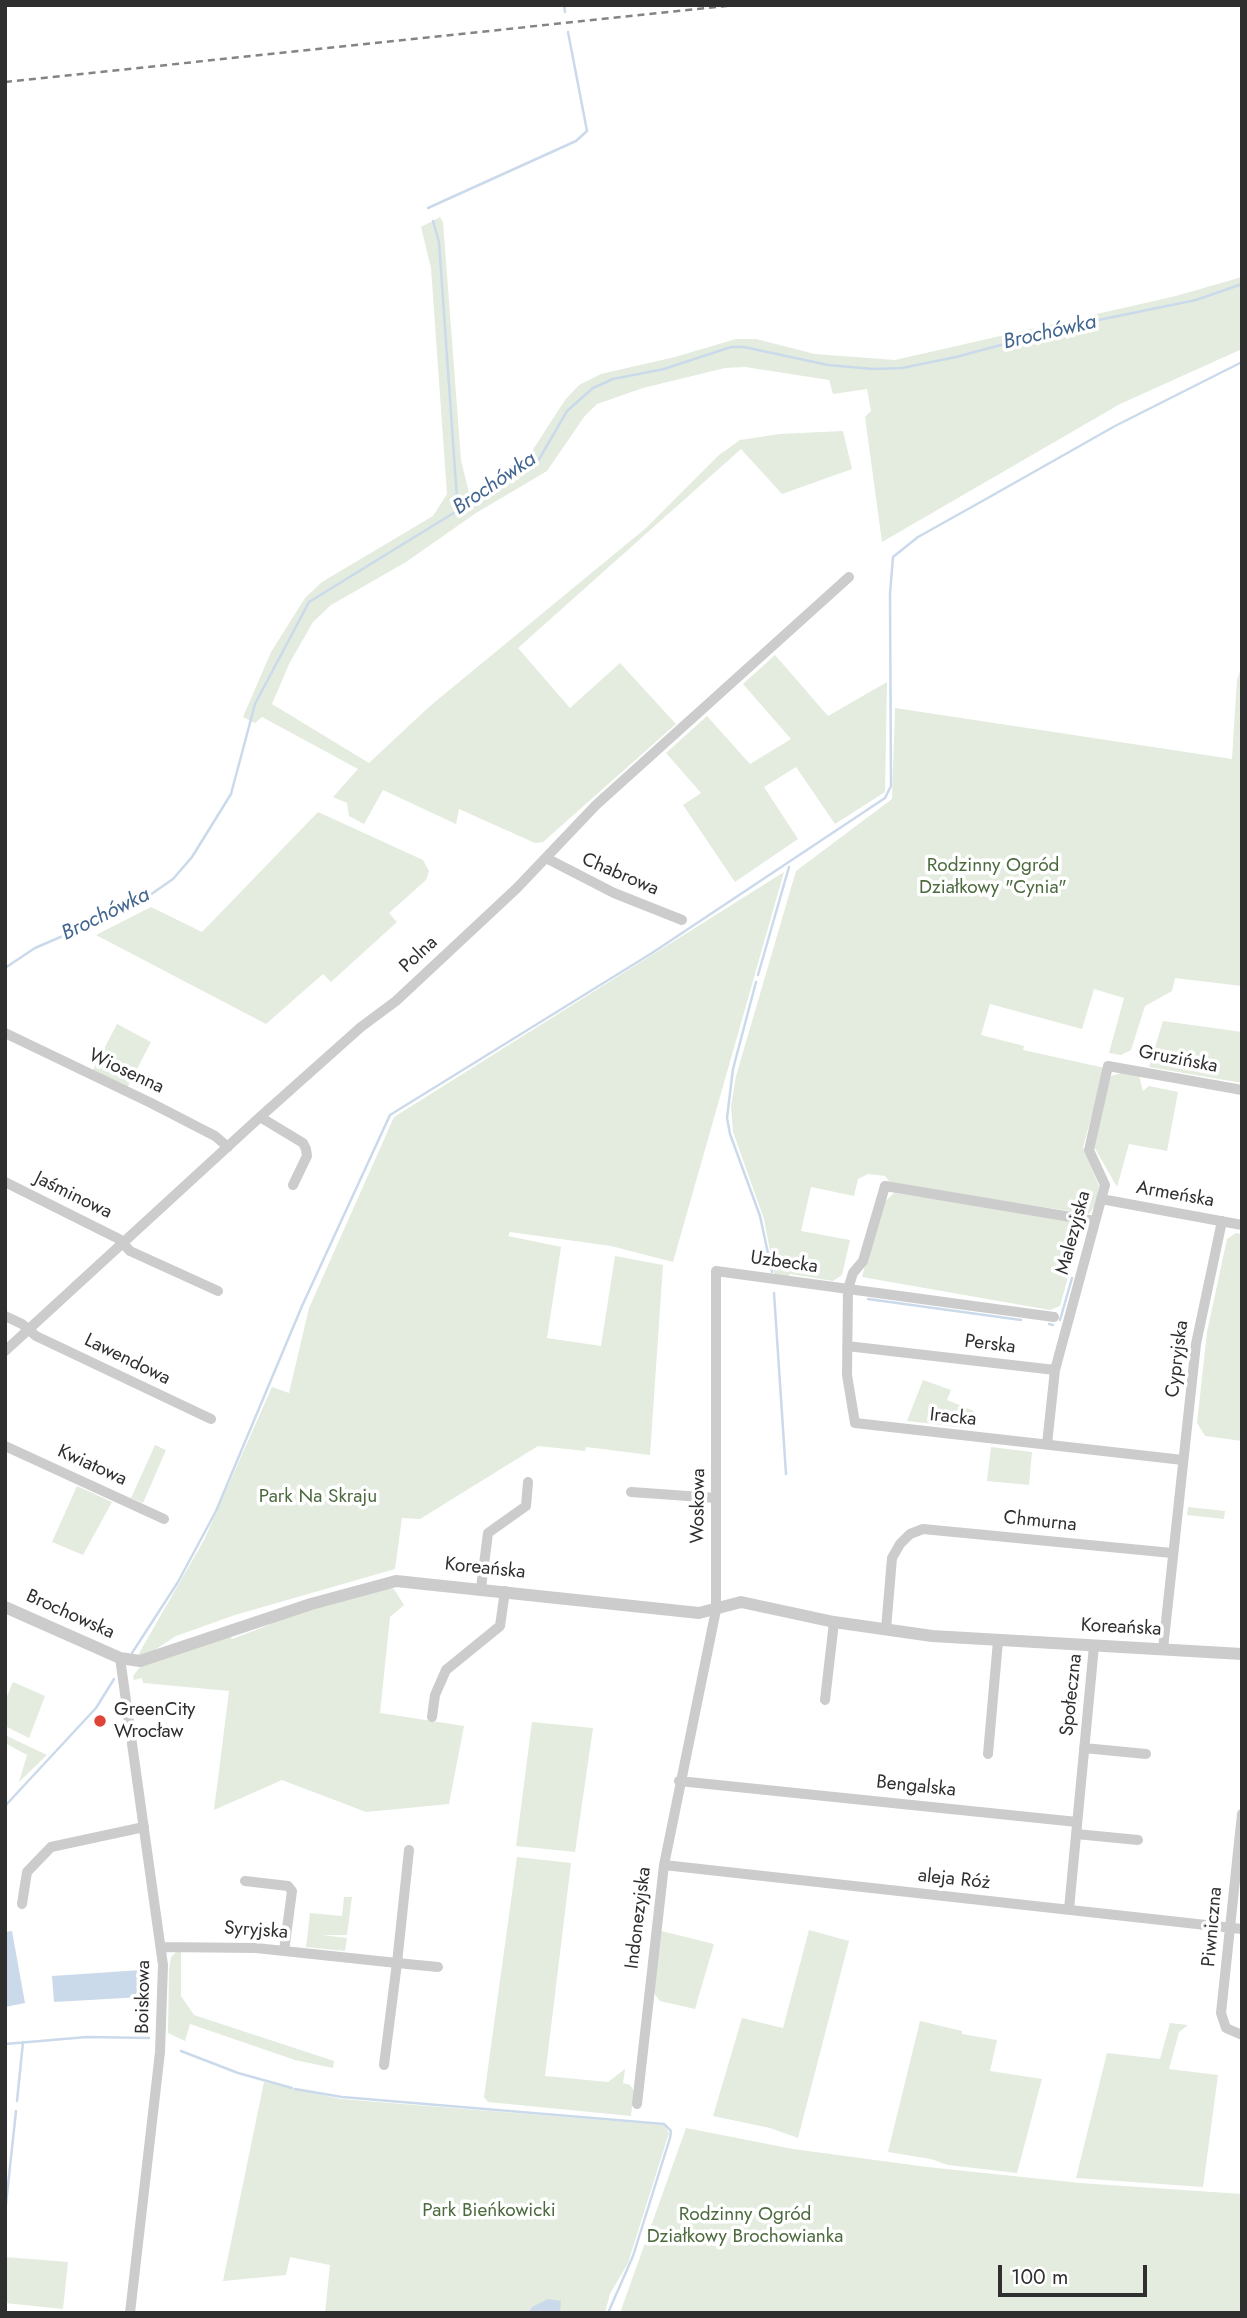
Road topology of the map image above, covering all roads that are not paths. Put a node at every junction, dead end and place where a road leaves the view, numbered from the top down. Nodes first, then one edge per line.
1 (849, 577) dead end
2 (546, 858) junction
3 (682, 920) dead end
4 (5, 1033) edge
5 (1108, 1066) joint
6 (1242, 1090) edge
7 (260, 1117) junction
8 (228, 1147) junction
9 (5, 1182) edge
10 (293, 1185) dead end
11 (1101, 1199) junction
12 (1095, 1221) junction
13 (1222, 1221) junction
14 (1242, 1225) edge
15 (124, 1244) junction
16 (716, 1271) joint
17 (848, 1289) junction
18 (218, 1291) dead end
19 (5, 1316) edge
20 (1054, 1317) dead end
21 (29, 1330) junction
22 (847, 1346) junction
23 (5, 1352) edge
24 (1055, 1370) junction
25 (211, 1419) dead end
26 (1047, 1444) junction
27 (5, 1446) edge
28 (1183, 1460) junction
29 (528, 1482) dead end
30 (631, 1492) dead end
31 (716, 1498) junction
32 (164, 1519) dead end
33 (1172, 1553) junction
34 (481, 1588) junction
35 (505, 1591) junction
36 (5, 1607) edge
37 (716, 1609) junction
38 (834, 1622) junction
39 (886, 1629) junction
40 (998, 1641) junction
41 (1094, 1646) junction
42 (1163, 1649) junction
43 (1242, 1654) edge
44 (120, 1658) junction
45 (140, 1661) joint
46 (825, 1700) dead end
47 (432, 1717) dead end
48 (687, 1738) joint
49 (1084, 1748) junction
50 (988, 1754) dead end
51 (1146, 1754) dead end
52 (679, 1781) junction
53 (1242, 1814) edge
54 (143, 1822) junction
55 (1077, 1822) junction
56 (1076, 1834) junction
57 (1138, 1840) dead end
58 (1240, 1842) edge
59 (409, 1850) dead end
60 (664, 1865) junction
61 (245, 1881) dead end
62 (22, 1904) dead end
63 (1069, 1909) junction
64 (1230, 1928) junction
65 (1242, 1929) edge
66 (161, 1947) junction
67 (284, 1951) junction
68 (397, 1963) junction
69 (438, 1967) dead end
70 (1240, 2034) edge
71 (384, 2065) dead end
72 (637, 2104) dead end
73 (130, 2313) edge

1 - 2 street, Polna
2 - 3 street, Chabrowa
2 - 7 street, Polna
4 - 8 street, Wiosenna
5 - 6 street, Gruzińska
5 - 11 street, Malezyjska
7 - 8 street, Polna
7 - 10 street
8 - 15 street, Polna
9 - 15 street, Jaśminowa
11 - 12 street, Malezyjska
11 - 13 street, Armeńska
12 - 17 street
12 - 24 street, Malezyjska
13 - 14 street, Armeńska
13 - 28 street, Cypryjska
15 - 18 street, Jaśminowa
15 - 21 street, Polna
16 - 17 street, Uzbecka
16 - 31 street, Woskowa
17 - 20 street, Uzbecka
17 - 22 street, Iracka
19 - 21 street, Lawendowa
21 - 23 street, Polna
21 - 25 street, Lawendowa
22 - 24 street, Perska
22 - 26 street, Iracka
24 - 26 street
26 - 28 street, Iracka
27 - 32 street, Kwiatowa
28 - 33 street, Cypryjska
29 - 34 street
30 - 31 street
31 - 37 street, Woskowa
33 - 39 street, Chmurna
33 - 42 street
34 - 35 street, Koreańska
34 - 45 street, Koreańska
35 - 37 street, Koreańska
35 - 47 street
36 - 44 street, Brochowska
37 - 38 street, Koreańska
37 - 48 street, Woskowa
38 - 39 street, Koreańska
38 - 46 street
39 - 40 street, Koreańska
40 - 41 street, Koreańska
40 - 50 street
41 - 42 street, Koreańska
41 - 49 street, Społeczna
42 - 43 street, Koreańska
44 - 45 street, Brochowska
44 - 54 street, Boiskowa
48 - 52 street, Indonezyjska
49 - 51 street, Społeczna
49 - 55 street, Społeczna
52 - 55 street, Bengalska
52 - 60 street, Indonezyjska
53 - 58 street, Piwniczna
54 - 62 street
54 - 66 street, Boiskowa
55 - 56 street, Społeczna
56 - 57 street
56 - 63 street, Społeczna
58 - 64 street, Piwniczna
59 - 68 street
60 - 63 street, aleja Róż
60 - 72 street, Indonezyjska
61 - 67 street
63 - 64 street, aleja Róż
64 - 65 street, aleja Róż
64 - 70 street, Piwniczna
66 - 67 street, Syryjska
66 - 73 street, Boiskowa
67 - 68 street, Syryjska
68 - 69 street, Syryjska
68 - 71 street

